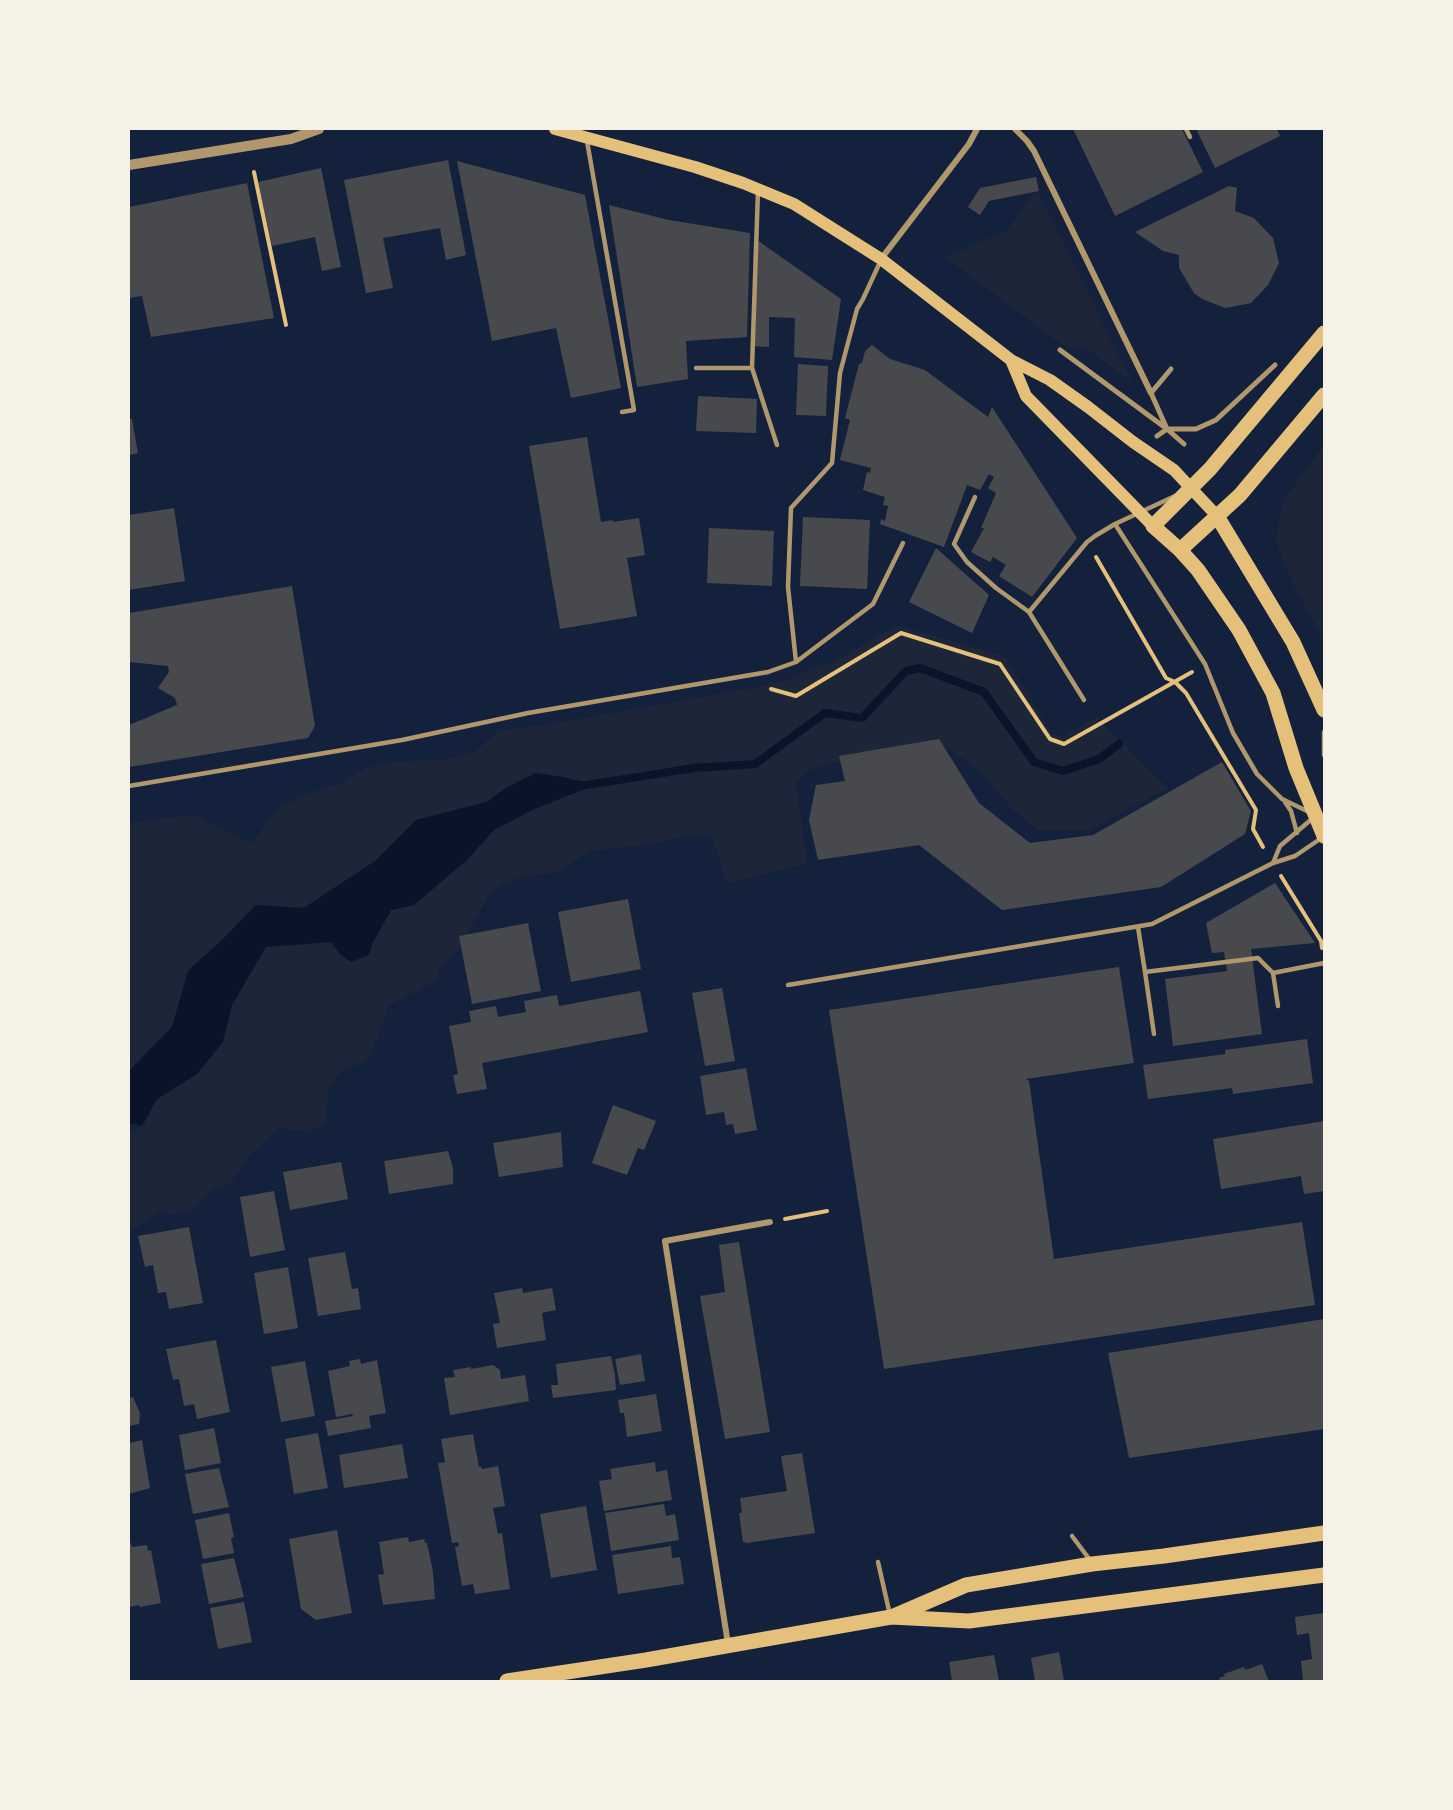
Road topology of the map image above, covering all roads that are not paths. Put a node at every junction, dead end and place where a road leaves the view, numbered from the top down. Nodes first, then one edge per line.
1 (555, 129) edge
2 (977, 129) edge
3 (1015, 129) edge
4 (1186, 129) edge
5 (318, 130) edge
6 (587, 133) edge
7 (1190, 137) dead end
8 (129, 165) edge
9 (759, 189) junction
10 (882, 259) junction
11 (1324, 333) edge
12 (1060, 350) dead end
13 (1011, 360) junction
14 (1275, 365) dead end
15 (696, 368) dead end
16 (752, 368) junction
17 (1172, 369) dead end
18 (1151, 393) junction
19 (1324, 395) edge
20 (622, 412) dead end
21 (1167, 429) junction
22 (1157, 436) dead end
23 (1184, 444) dead end
24 (777, 445) dead end
25 (1191, 488) junction
26 (975, 497) dead end
27 (1139, 513) junction
28 (1217, 516) junction
29 (1115, 524) junction
30 (1153, 526) junction
31 (903, 543) dead end
32 (1180, 550) junction
33 (1029, 612) junction
34 (796, 662) junction
35 (1084, 700) dead end
36 (1324, 710) edge
37 (1324, 732) edge
38 (1324, 755) edge
39 (129, 786) edge
40 (1282, 799) junction
41 (1316, 815) junction
42 (1297, 833) junction
43 (1324, 836) edge
44 (1273, 863) junction
45 (1138, 927) junction
46 (1324, 963) edge
47 (1145, 972) junction
48 (1273, 973) junction
49 (788, 985) dead end
50 (1278, 1006) dead end
51 (1154, 1034) dead end
52 (770, 1222) road end
53 (1324, 1533) edge
54 (1072, 1536) dead end
55 (878, 1562) dead end
56 (1092, 1564) junction
57 (1324, 1575) edge
58 (891, 1617) junction
59 (728, 1644) junction
60 (583, 1676) edge
61 (547, 1679) edge
62 (507, 1681) edge

1 - 6 main road
2 - 10 street
3 - 18 street
4 - 7 lane
5 - 8 street
6 - 9 main road
6 - 20 lane
9 - 10 main road
9 - 16 lane
10 - 13 main road
10 - 34 lane
11 - 25 main road
12 - 21 street
13 - 25 main road
13 - 27 main road
14 - 21 street
15 - 16 lane
16 - 24 lane
17 - 18 street
18 - 21 street
19 - 28 main road
21 - 22 street
21 - 23 street
25 - 27 lane
25 - 28 main road
25 - 30 main road
26 - 33 lane
27 - 29 lane
27 - 30 main road
28 - 32 main road
28 - 36 main road
29 - 33 lane
29 - 40 lane
30 - 32 main road
31 - 34 lane
32 - 41 main road
33 - 35 lane
34 - 39 lane
37 - 38 lane
40 - 41 lane
40 - 42 lane
41 - 42 lane
41 - 43 main road
42 - 44 lane
43 - 44 lane
44 - 45 lane
45 - 47 lane
45 - 49 lane
46 - 48 lane
47 - 48 lane
47 - 51 lane
48 - 50 lane
52 - 59 street
53 - 56 main road
54 - 56 lane
55 - 58 lane
56 - 58 main road
57 - 58 main road
58 - 59 main road
59 - 60 main road
60 - 61 main road
61 - 62 main road

